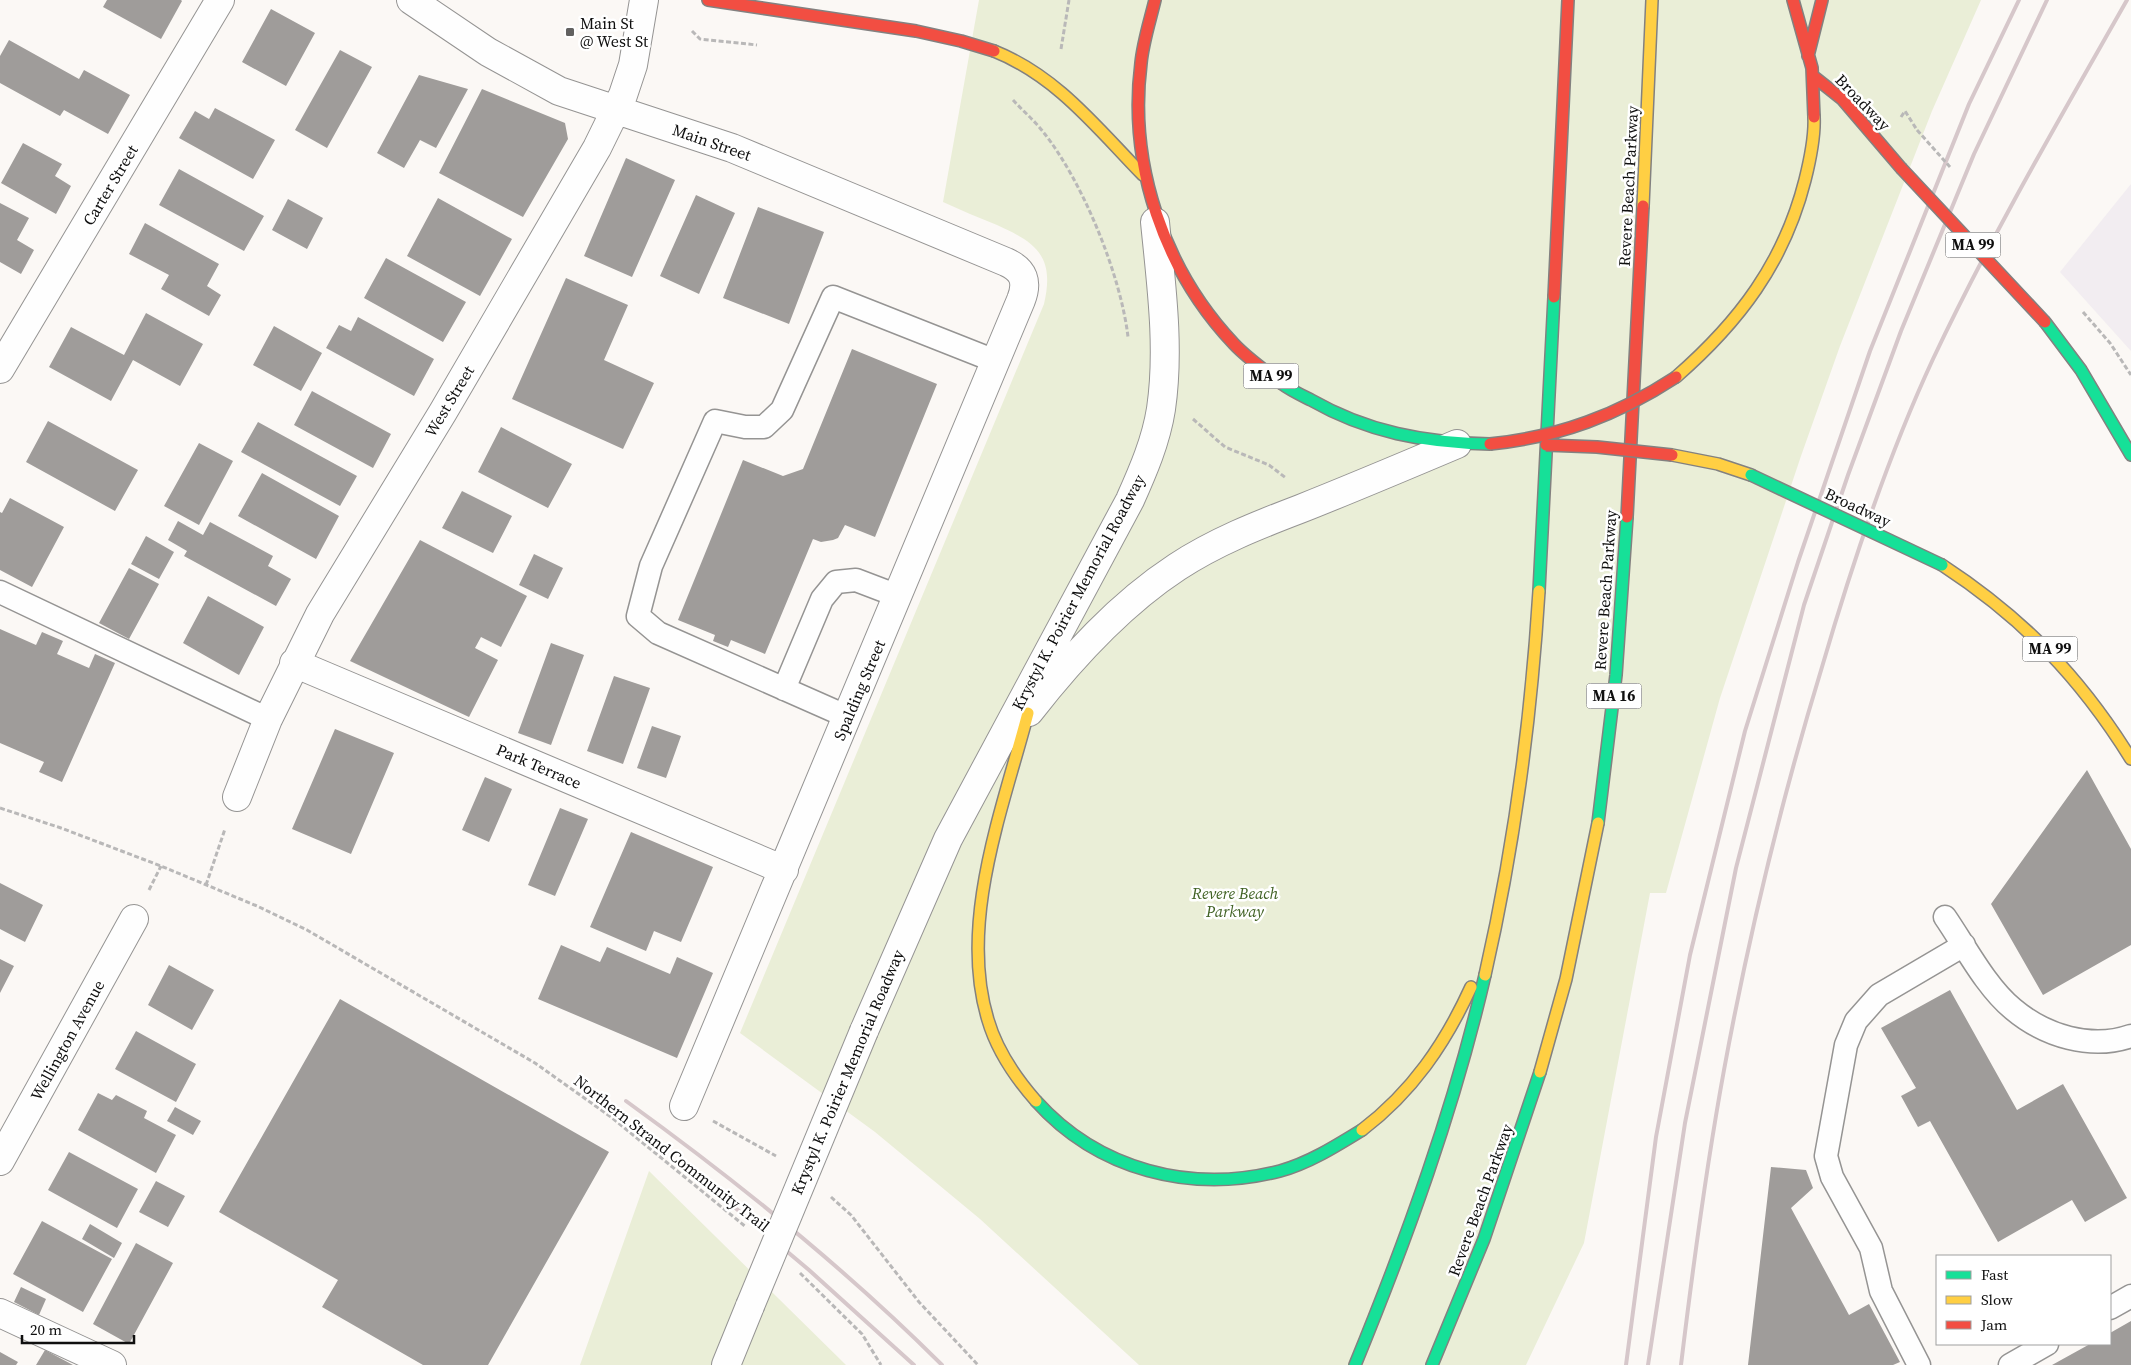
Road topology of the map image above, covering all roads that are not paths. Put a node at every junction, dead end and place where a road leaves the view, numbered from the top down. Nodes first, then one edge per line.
1 (220, 0) edge
2 (411, 0) edge
3 (644, 0) edge
4 (708, 0) edge
5 (1154, 0) edge
6 (1568, 0) edge
7 (1652, 0) edge
8 (1793, 0) edge
9 (1822, 0) edge
10 (1808, 56) junction
11 (1813, 76) junction
12 (616, 110) junction
13 (1143, 175) junction
14 (1155, 215) junction
15 (1022, 272) joint
16 (995, 361) junction
17 (0, 369) edge
18 (1458, 444) junction
19 (1490, 444) junction
20 (2131, 455) edge
21 (0, 592) edge
22 (898, 596) junction
23 (294, 663) junction
24 (784, 689) junction
25 (1028, 713) junction
26 (848, 717) junction
27 (268, 718) junction
28 (2131, 759) edge
29 (976, 784) junction
30 (237, 797) road end
31 (784, 870) junction
32 (1498, 913) junction
33 (1945, 916) dead end
34 (134, 919) dead end
35 (1964, 945) junction
36 (2131, 1036) edge
37 (684, 1106) road end
38 (0, 1161) edge
39 (2131, 1296) edge
40 (2111, 1307) edge
41 (0, 1313) edge
42 (2045, 1345) edge
43 (112, 1365) edge
44 (726, 1365) edge
45 (1354, 1365) edge
46 (1432, 1365) edge
47 (1919, 1365) edge
48 (2010, 1365) edge

1 - 17 street, Carter Street
2 - 12 street, Main Street
3 - 12 street, West Street
4 - 13 main road
5 - 13 main road, MA 99
6 - 32 main road
7 - 46 main road, Revere Beach Parkway / MA 16
8 - 10 main road
9 - 10 main road
10 - 11 main road
11 - 19 main road, bridge
11 - 20 main road, Broadway / MA 99, bridge
12 - 15 street, Main Street
12 - 23 street, West Street
13 - 14 main road, MA 99
14 - 18 main road, MA 99
14 - 29 street, Krystyl K. Poirier Memorial Roadway
15 - 16 street, Spalding Street
16 - 22 street, Spalding Street
16 - 24 lane
18 - 19 main road, MA 99
18 - 25 street, Krystyl K. Poirier Memorial Roadway
19 - 28 main road, Broadway / MA 99, bridge
21 - 27 lane
22 - 24 lane
22 - 26 street, Spalding Street
23 - 27 street, West Street
23 - 31 street, Park Terrace
24 - 26 lane
25 - 29 street, Krystyl K. Poirier Memorial Roadway
25 - 32 main road
26 - 31 street, Spalding Street
27 - 30 street, West Street
29 - 44 street, Krystyl K. Poirier Memorial Roadway, bridge
31 - 37 street, Spalding Street
32 - 45 main road
33 - 35 lane
34 - 38 street, Wellington Avenue
35 - 36 lane
35 - 47 lane
39 - 40 lane
41 - 43 street
42 - 48 lane

